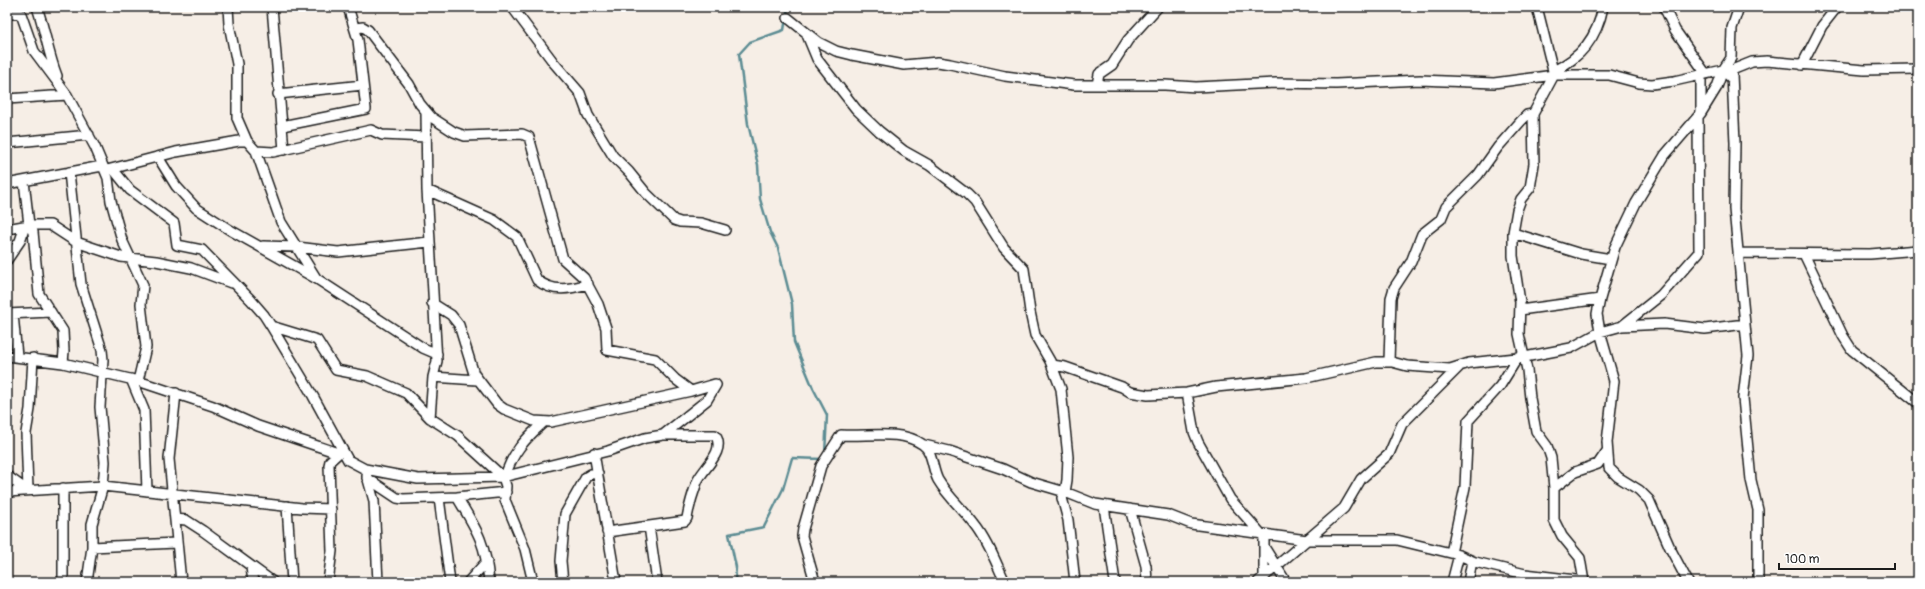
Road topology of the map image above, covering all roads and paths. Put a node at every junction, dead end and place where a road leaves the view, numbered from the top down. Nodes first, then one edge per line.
1 (37, 7) edge
2 (228, 7) edge
3 (272, 7) edge
4 (348, 7) edge
5 (512, 7) edge
6 (1158, 7) edge
7 (1537, 7) edge
8 (1603, 7) edge
9 (1664, 7) edge
10 (1739, 7) edge
11 (1838, 7) edge
12 (7, 14) edge
13 (788, 18) dead end
14 (356, 28) junction
15 (807, 35) junction
16 (1802, 65) junction
17 (1918, 69) edge
18 (1554, 73) junction
19 (1729, 73) junction
20 (1703, 75) junction
21 (364, 85) junction
22 (1097, 85) junction
23 (64, 91) junction
24 (278, 94) junction
25 (7, 99) edge
26 (426, 112) junction
27 (1533, 114) junction
28 (1700, 115) junction
29 (282, 126) junction
30 (89, 135) junction
31 (426, 137) junction
32 (246, 141) junction
33 (7, 143) edge
34 (256, 150) junction
35 (284, 150) junction
36 (158, 157) junction
37 (107, 168) junction
38 (69, 172) junction
39 (24, 180) junction
40 (7, 184) edge
41 (427, 190) junction
42 (27, 225) junction
43 (7, 229) edge
44 (725, 230) dead end
45 (1513, 233) junction
46 (76, 242) junction
47 (429, 242) junction
48 (260, 246) junction
49 (297, 247) junction
50 (1918, 250) edge
51 (1738, 253) junction
52 (1804, 254) junction
53 (131, 259) junction
54 (1611, 259) junction
55 (7, 260) edge
56 (317, 279) junction
57 (234, 284) junction
58 (588, 284) junction
59 (1600, 299) junction
60 (432, 303) junction
61 (1520, 310) junction
62 (51, 312) junction
63 (10, 314) edge
64 (1745, 324) junction
65 (272, 326) junction
66 (1622, 326) junction
67 (1600, 332) junction
68 (437, 354) junction
69 (7, 356) edge
70 (17, 356) junction
71 (1521, 357) junction
72 (32, 358) junction
73 (1389, 362) junction
74 (63, 363) junction
75 (1052, 365) junction
76 (1460, 365) junction
77 (102, 371) junction
78 (433, 377) junction
79 (135, 380) junction
80 (477, 380) junction
81 (691, 391) junction
82 (176, 393) junction
83 (1187, 393) junction
84 (1918, 403) edge
85 (430, 418) junction
86 (543, 423) junction
87 (662, 435) junction
88 (924, 445) junction
89 (1607, 450) junction
90 (340, 451) junction
91 (594, 453) junction
92 (365, 469) junction
93 (598, 473) junction
94 (7, 476) edge
95 (504, 477) junction
96 (367, 478) junction
97 (103, 486) junction
98 (63, 488) junction
99 (1554, 488) junction
100 (28, 489) junction
101 (147, 491) junction
102 (7, 492) edge
103 (506, 492) junction
104 (1065, 492) junction
105 (173, 493) junction
106 (439, 498) junction
107 (457, 498) junction
108 (287, 506) junction
109 (1104, 506) junction
110 (331, 509) junction
111 (1130, 509) junction
112 (175, 519) junction
113 (649, 526) junction
114 (608, 532) junction
115 (1260, 534) junction
116 (1307, 540) junction
117 (176, 543) junction
118 (92, 547) junction
119 (1264, 547) junction
120 (1455, 554) junction
121 (487, 561) junction
122 (1472, 561) junction
123 (251, 567) junction
124 (1276, 567) junction
125 (1262, 580) edge
126 (378, 581) edge
127 (63, 582) edge
128 (87, 582) edge
129 (181, 582) edge
130 (253, 582) edge
131 (273, 582) edge
132 (292, 582) edge
133 (328, 582) edge
134 (450, 582) edge
135 (468, 582) edge
136 (489, 582) edge
137 (533, 582) edge
138 (563, 582) edge
139 (616, 582) edge
140 (657, 582) edge
141 (815, 582) edge
142 (1005, 582) edge
143 (1075, 582) edge
144 (1115, 582) edge
145 (1148, 582) edge
146 (1286, 582) edge
147 (1452, 582) edge
148 (1468, 582) edge
149 (1584, 582) edge
150 (1688, 582) edge
151 (1758, 582) edge

1 - 23 street
2 - 32 street
3 - 24 street
4 - 14 street
5 - 44 street
6 - 22 street
7 - 18 street
8 - 18 street
9 - 20 street
10 - 19 street
11 - 16 street
12 - 23 street
13 - 15 street
14 - 21 street
14 - 26 street
15 - 22 street
15 - 75 street
16 - 17 street
16 - 19 street
18 - 20 street
18 - 22 street
18 - 27 street
19 - 20 street
19 - 28 street
19 - 51 street
20 - 28 street
21 - 24 street
21 - 29 street
23 - 25 street
23 - 30 street
24 - 29 street
26 - 31 street
26 - 58 street
27 - 45 street
27 - 73 street
28 - 54 street
28 - 66 street
29 - 35 street
30 - 33 street
30 - 37 street
31 - 35 street
31 - 41 street
32 - 34 street
32 - 36 street
34 - 35 street
34 - 49 street
36 - 37 street
36 - 48 street
37 - 38 street
37 - 53 street
37 - 57 street
38 - 39 street
38 - 46 street
39 - 40 street
39 - 42 street
41 - 47 street
41 - 58 street
42 - 43 street
42 - 46 street
42 - 55 street
42 - 62 street
45 - 54 street
45 - 61 street
46 - 53 street
46 - 77 street
47 - 49 street
47 - 60 street
48 - 49 street
48 - 56 street
49 - 56 street
50 - 52 street
51 - 52 street
51 - 64 street
52 - 84 street
53 - 57 street
53 - 79 street
54 - 59 street
56 - 68 street
57 - 65 street
58 - 81 street
59 - 61 street
59 - 67 street
60 - 68 street
60 - 80 street
61 - 71 street
62 - 63 street
62 - 74 street
63 - 70 street
64 - 66 street
64 - 151 street
65 - 85 street
65 - 90 street
66 - 67 street
67 - 71 street
67 - 89 street
68 - 78 street
69 - 70 street
70 - 72 street
71 - 76 street
71 - 99 street
71 - 120 street
72 - 74 street
72 - 100 street
73 - 76 street
73 - 83 street
74 - 77 street
75 - 83 street
75 - 104 street
76 - 116 street
77 - 79 street
77 - 97 street
78 - 80 street
78 - 85 street
79 - 82 street
79 - 101 street
80 - 86 street
81 - 86 street
81 - 87 street
82 - 90 street
82 - 105 street
83 - 115 street
85 - 95 street
86 - 95 street
87 - 91 street
87 - 113 street
88 - 104 street
88 - 141 street
88 - 142 street
89 - 99 street
89 - 150 street
90 - 92 street
90 - 110 street
91 - 93 street
91 - 95 street
92 - 95 street
92 - 96 street
93 - 114 street
93 - 138 street
94 - 100 street
95 - 103 street
96 - 106 street
96 - 126 street
97 - 98 street
97 - 101 street
97 - 118 street
98 - 100 street
98 - 127 street
99 - 149 street
100 - 102 street
101 - 105 street
103 - 107 street
103 - 137 street
104 - 109 street
104 - 143 street
105 - 108 street
105 - 112 street
106 - 107 street
106 - 134 street
107 - 121 street
108 - 110 street
108 - 132 street
109 - 111 street
109 - 144 street
110 - 133 street
111 - 115 street
111 - 145 street
112 - 117 street
112 - 123 street
113 - 114 street
113 - 140 street
114 - 139 street
115 - 116 street
115 - 119 street
116 - 120 street
116 - 124 street
117 - 118 street
117 - 129 street
118 - 128 street
119 - 124 street
119 - 125 street
120 - 122 street
120 - 147 street
121 - 135 street
121 - 136 street
122 - 148 street
122 - 149 street
123 - 130 street
123 - 131 street
124 - 125 street
124 - 146 street

